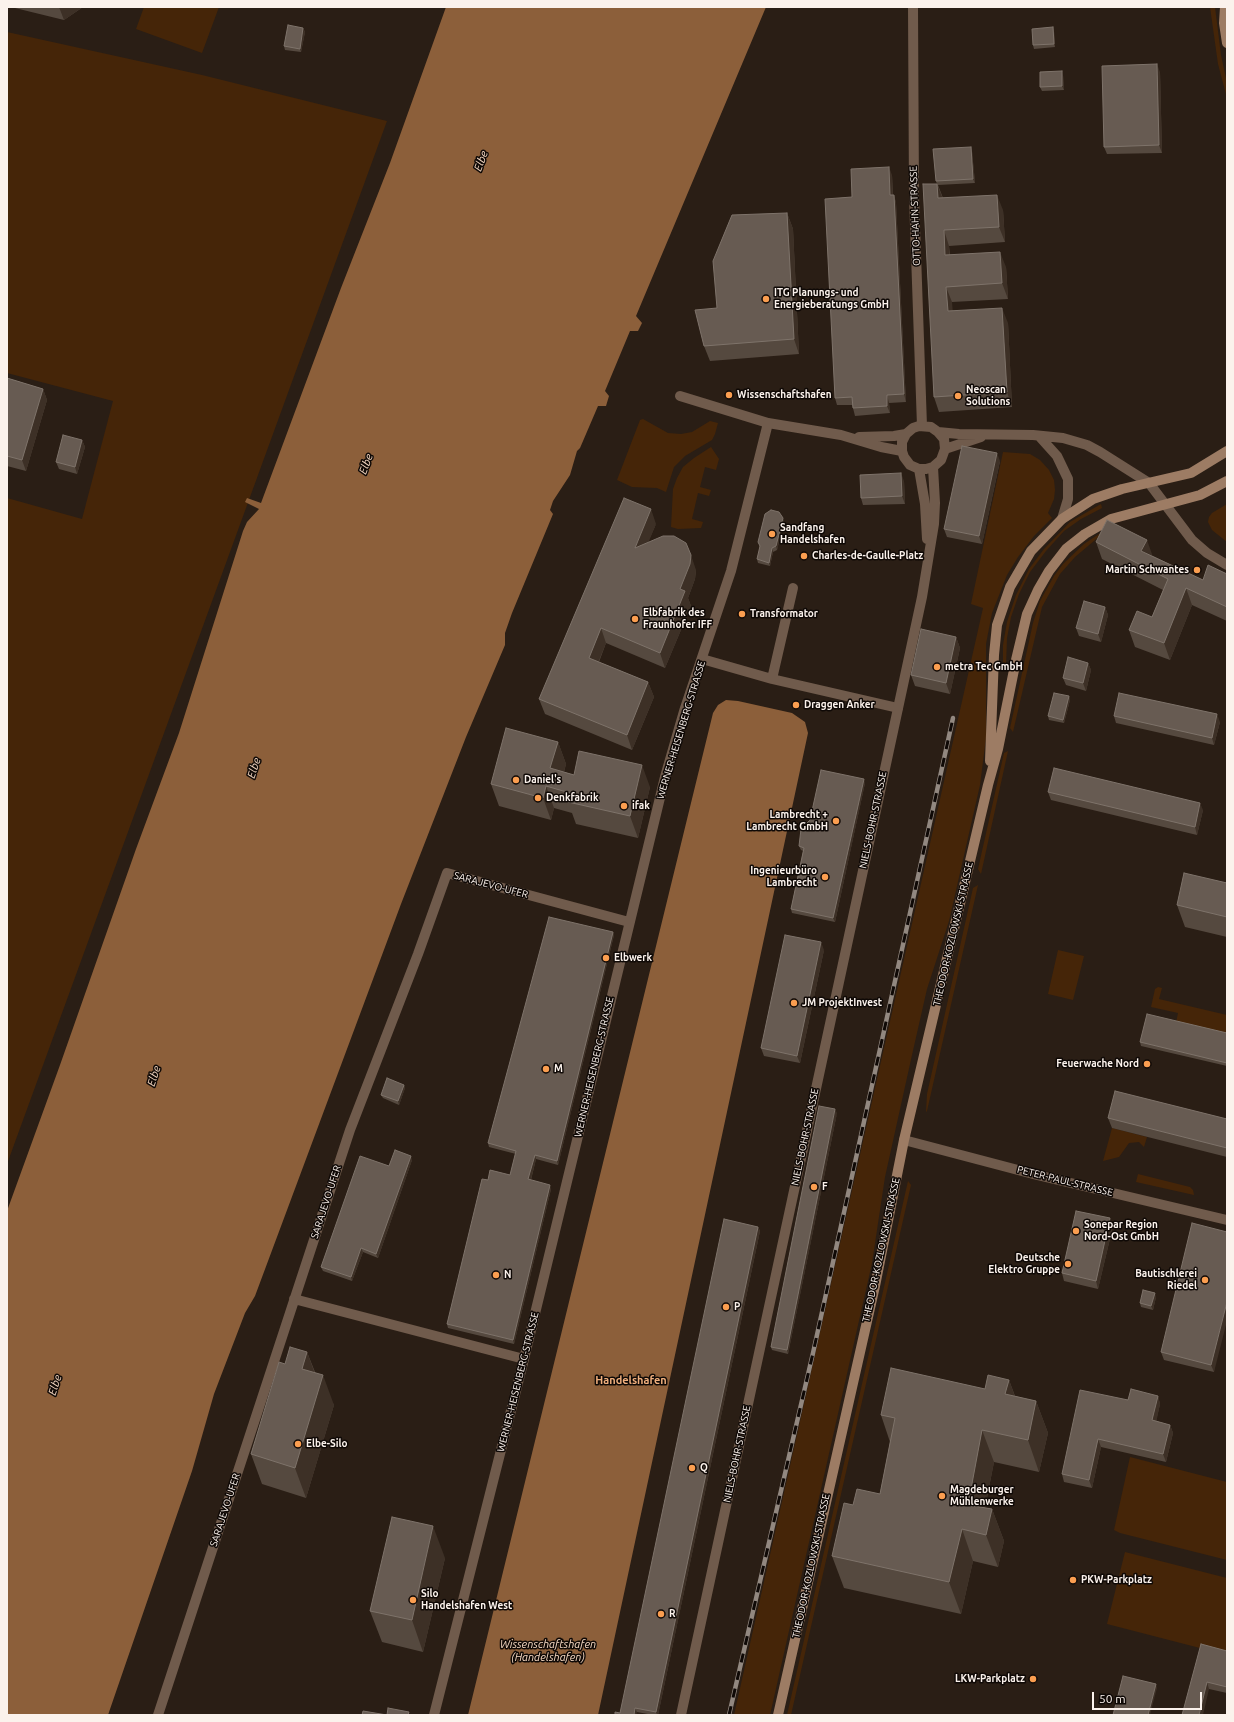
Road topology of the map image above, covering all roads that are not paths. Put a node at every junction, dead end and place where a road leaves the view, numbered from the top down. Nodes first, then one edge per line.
1 (913, 7) edge
2 (1220, 7) edge
3 (1225, 7) edge
4 (1224, 23) junction
5 (1227, 43) edge
6 (680, 396) dead end
7 (768, 423) junction
8 (922, 426) junction
9 (938, 432) junction
10 (906, 434) junction
11 (841, 435) junction
12 (988, 435) junction
13 (1040, 436) junction
14 (945, 449) junction
15 (902, 451) junction
16 (1227, 451) edge
17 (933, 467) junction
18 (920, 469) junction
19 (1227, 481) edge
20 (1149, 483) junction
21 (1167, 505) junction
22 (1062, 519) junction
23 (928, 559) junction
24 (1227, 565) edge
25 (793, 588) dead end
26 (702, 659) junction
27 (772, 679) junction
28 (898, 708) junction
29 (988, 785) junction
30 (629, 922) junction
31 (904, 1140) junction
32 (1227, 1220) edge
33 (294, 1299) junction
34 (524, 1359) junction
35 (158, 1715) edge
36 (434, 1715) edge
37 (681, 1715) edge
38 (778, 1715) edge

1 - 8 street, OTTO-HAHN-STRASSE
2 - 4 main road
3 - 4 main road
4 - 5 main road
6 - 7 street
7 - 11 street
7 - 26 street, WERNER-HEISENBERG-STRASSE
8 - 9 street
8 - 10 street
9 - 12 street
9 - 14 street
10 - 11 street
10 - 15 street
11 - 15 street
12 - 13 street
12 - 14 street
13 - 20 street
13 - 22 street
14 - 17 street
15 - 18 street
16 - 20 main road, THEODOR-KOZLOWSKI-STRASSE
17 - 18 street
17 - 23 street, NIELS-BOHR-STRASSE
18 - 23 street, NIELS-BOHR-STRASSE
19 - 21 main road, THEODOR-KOZLOWSKI-STRASSE
20 - 21 street
20 - 22 main road, THEODOR-KOZLOWSKI-STRASSE
21 - 24 street
21 - 29 main road, THEODOR-KOZLOWSKI-STRASSE
22 - 29 main road, THEODOR-KOZLOWSKI-STRASSE
23 - 28 street, NIELS-BOHR-STRASSE
25 - 27 street
26 - 27 street
26 - 30 street, WERNER-HEISENBERG-STRASSE
27 - 28 street
28 - 37 street, NIELS-BOHR-STRASSE
29 - 31 main road, THEODOR-KOZLOWSKI-STRASSE
30 - 33 street, SARAJEVO-UFER
30 - 34 street, WERNER-HEISENBERG-STRASSE
31 - 32 street, PETER-PAUL-STRASSE
31 - 38 main road, THEODOR-KOZLOWSKI-STRASSE
33 - 34 street
33 - 35 street, SARAJEVO-UFER
34 - 36 street, WERNER-HEISENBERG-STRASSE

